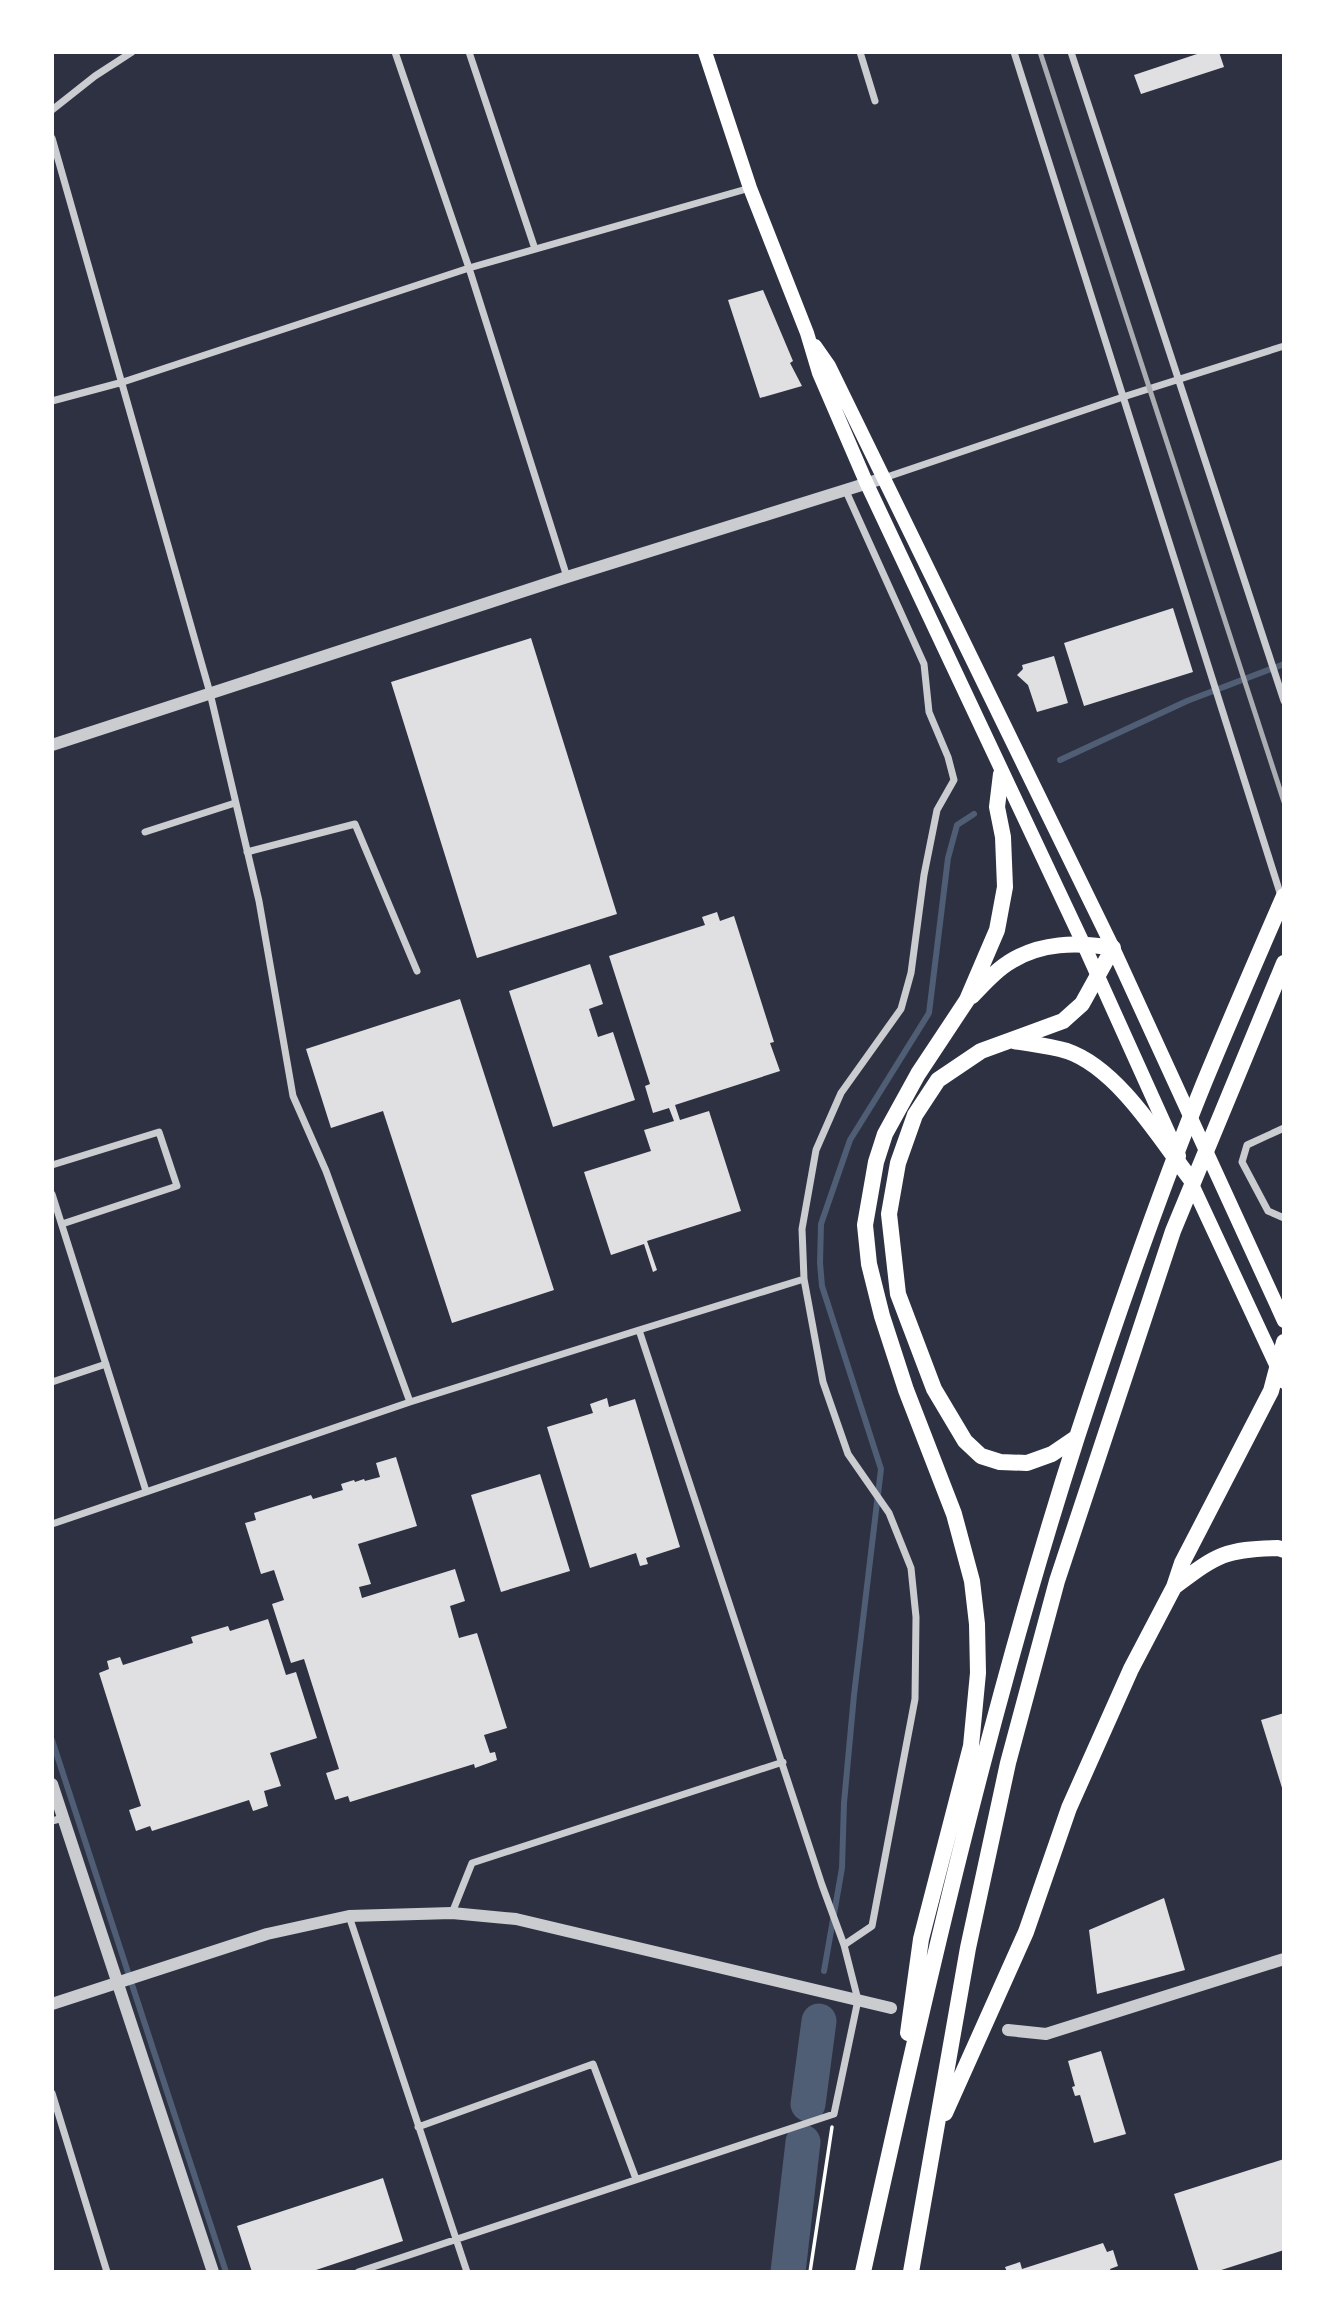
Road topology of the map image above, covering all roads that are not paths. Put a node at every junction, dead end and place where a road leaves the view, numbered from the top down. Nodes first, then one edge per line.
1 (132, 52) edge
2 (395, 52) edge
3 (469, 52) edge
4 (705, 52) edge
5 (860, 52) edge
6 (1014, 52) edge
7 (1071, 52) edge
8 (875, 101) dead end
9 (52, 110) edge
10 (52, 138) edge
11 (750, 188) junction
12 (535, 249) junction
13 (469, 268) junction
14 (807, 333) junction
15 (1283, 346) edge
16 (1177, 380) junction
17 (123, 382) junction
18 (1123, 397) junction
19 (52, 401) edge
20 (884, 478) junction
21 (866, 482) junction
22 (845, 489) junction
23 (566, 577) junction
24 (211, 693) junction
25 (1283, 701) edge
26 (52, 745) edge
27 (1001, 774) junction
28 (235, 803) junction
29 (145, 832) dead end
30 (247, 852) junction
31 (1283, 896) edge
32 (1283, 903) edge
33 (1083, 943) junction
34 (1112, 948) junction
35 (1283, 962) edge
36 (417, 971) dead end
37 (1097, 978) junction
38 (967, 1000) junction
39 (1011, 1040) junction
40 (1283, 1128) edge
41 (52, 1165) edge
42 (1189, 1177) junction
43 (52, 1194) edge
44 (1283, 1219) edge
45 (62, 1224) junction
46 (804, 1279) junction
47 (1283, 1321) edge
48 (639, 1330) junction
49 (1283, 1342) edge
50 (106, 1364) junction
51 (1276, 1366) junction
52 (52, 1382) edge
53 (1283, 1382) edge
54 (410, 1402) junction
55 (1077, 1437) junction
56 (146, 1491) junction
57 (52, 1524) edge
58 (1283, 1550) edge
59 (1174, 1587) junction
60 (783, 1762) junction
61 (52, 1784) edge
62 (58, 1819) edge
63 (452, 1913) junction
64 (349, 1916) junction
65 (844, 1945) junction
66 (1283, 1959) edge
67 (120, 1981) junction
68 (858, 2000) junction
69 (52, 2004) edge
70 (891, 2008) dead end
71 (1008, 2030) dead end
72 (52, 2092) edge
73 (418, 2127) junction
74 (894, 2129) junction
75 (931, 2150) junction
76 (636, 2179) junction
77 (456, 2239) junction
78 (107, 2272) edge
79 (213, 2272) edge
80 (358, 2272) edge
81 (467, 2272) edge
82 (863, 2272) edge
83 (911, 2272) edge

1 - 9 street
2 - 13 street
3 - 12 street
4 - 11 main road
5 - 8 street
6 - 18 street
7 - 16 street
10 - 17 street
11 - 12 street
11 - 14 main road
12 - 13 street
13 - 17 street
13 - 23 street
14 - 20 main road
14 - 21 main road
15 - 16 street
16 - 18 street
16 - 25 street
17 - 19 street
17 - 24 street
18 - 20 street
18 - 32 street
20 - 21 street
20 - 34 main road
21 - 22 street
21 - 27 main road
22 - 23 street
22 - 46 street
23 - 24 street
24 - 26 street
24 - 28 street
27 - 33 main road
27 - 38 highway
28 - 29 street
28 - 30 street
30 - 36 street
30 - 54 street
31 - 55 highway
33 - 34 highway
33 - 37 main road
33 - 38 highway
34 - 37 highway
34 - 47 main road
35 - 75 highway
37 - 39 highway
37 - 42 main road
38 - 74 highway
39 - 42 highway
39 - 55 highway
40 - 44 street
41 - 45 street
42 - 51 main road
43 - 45 street
45 - 50 street
46 - 48 street
46 - 65 street
48 - 54 street
48 - 60 street
49 - 51 highway
50 - 52 street
50 - 56 street
51 - 53 main road
51 - 59 highway
54 - 56 street
55 - 74 highway
56 - 57 street
58 - 59 highway
59 - 75 highway
60 - 63 street
60 - 65 street
61 - 62 street
62 - 67 street
63 - 64 street
63 - 68 street
64 - 67 street
64 - 73 street
65 - 68 street
66 - 71 street
67 - 69 street
67 - 79 street
68 - 70 street
68 - 76 street
72 - 78 street
73 - 76 street
73 - 77 street
74 - 82 highway
75 - 83 highway
76 - 77 street
77 - 80 street
77 - 81 street

